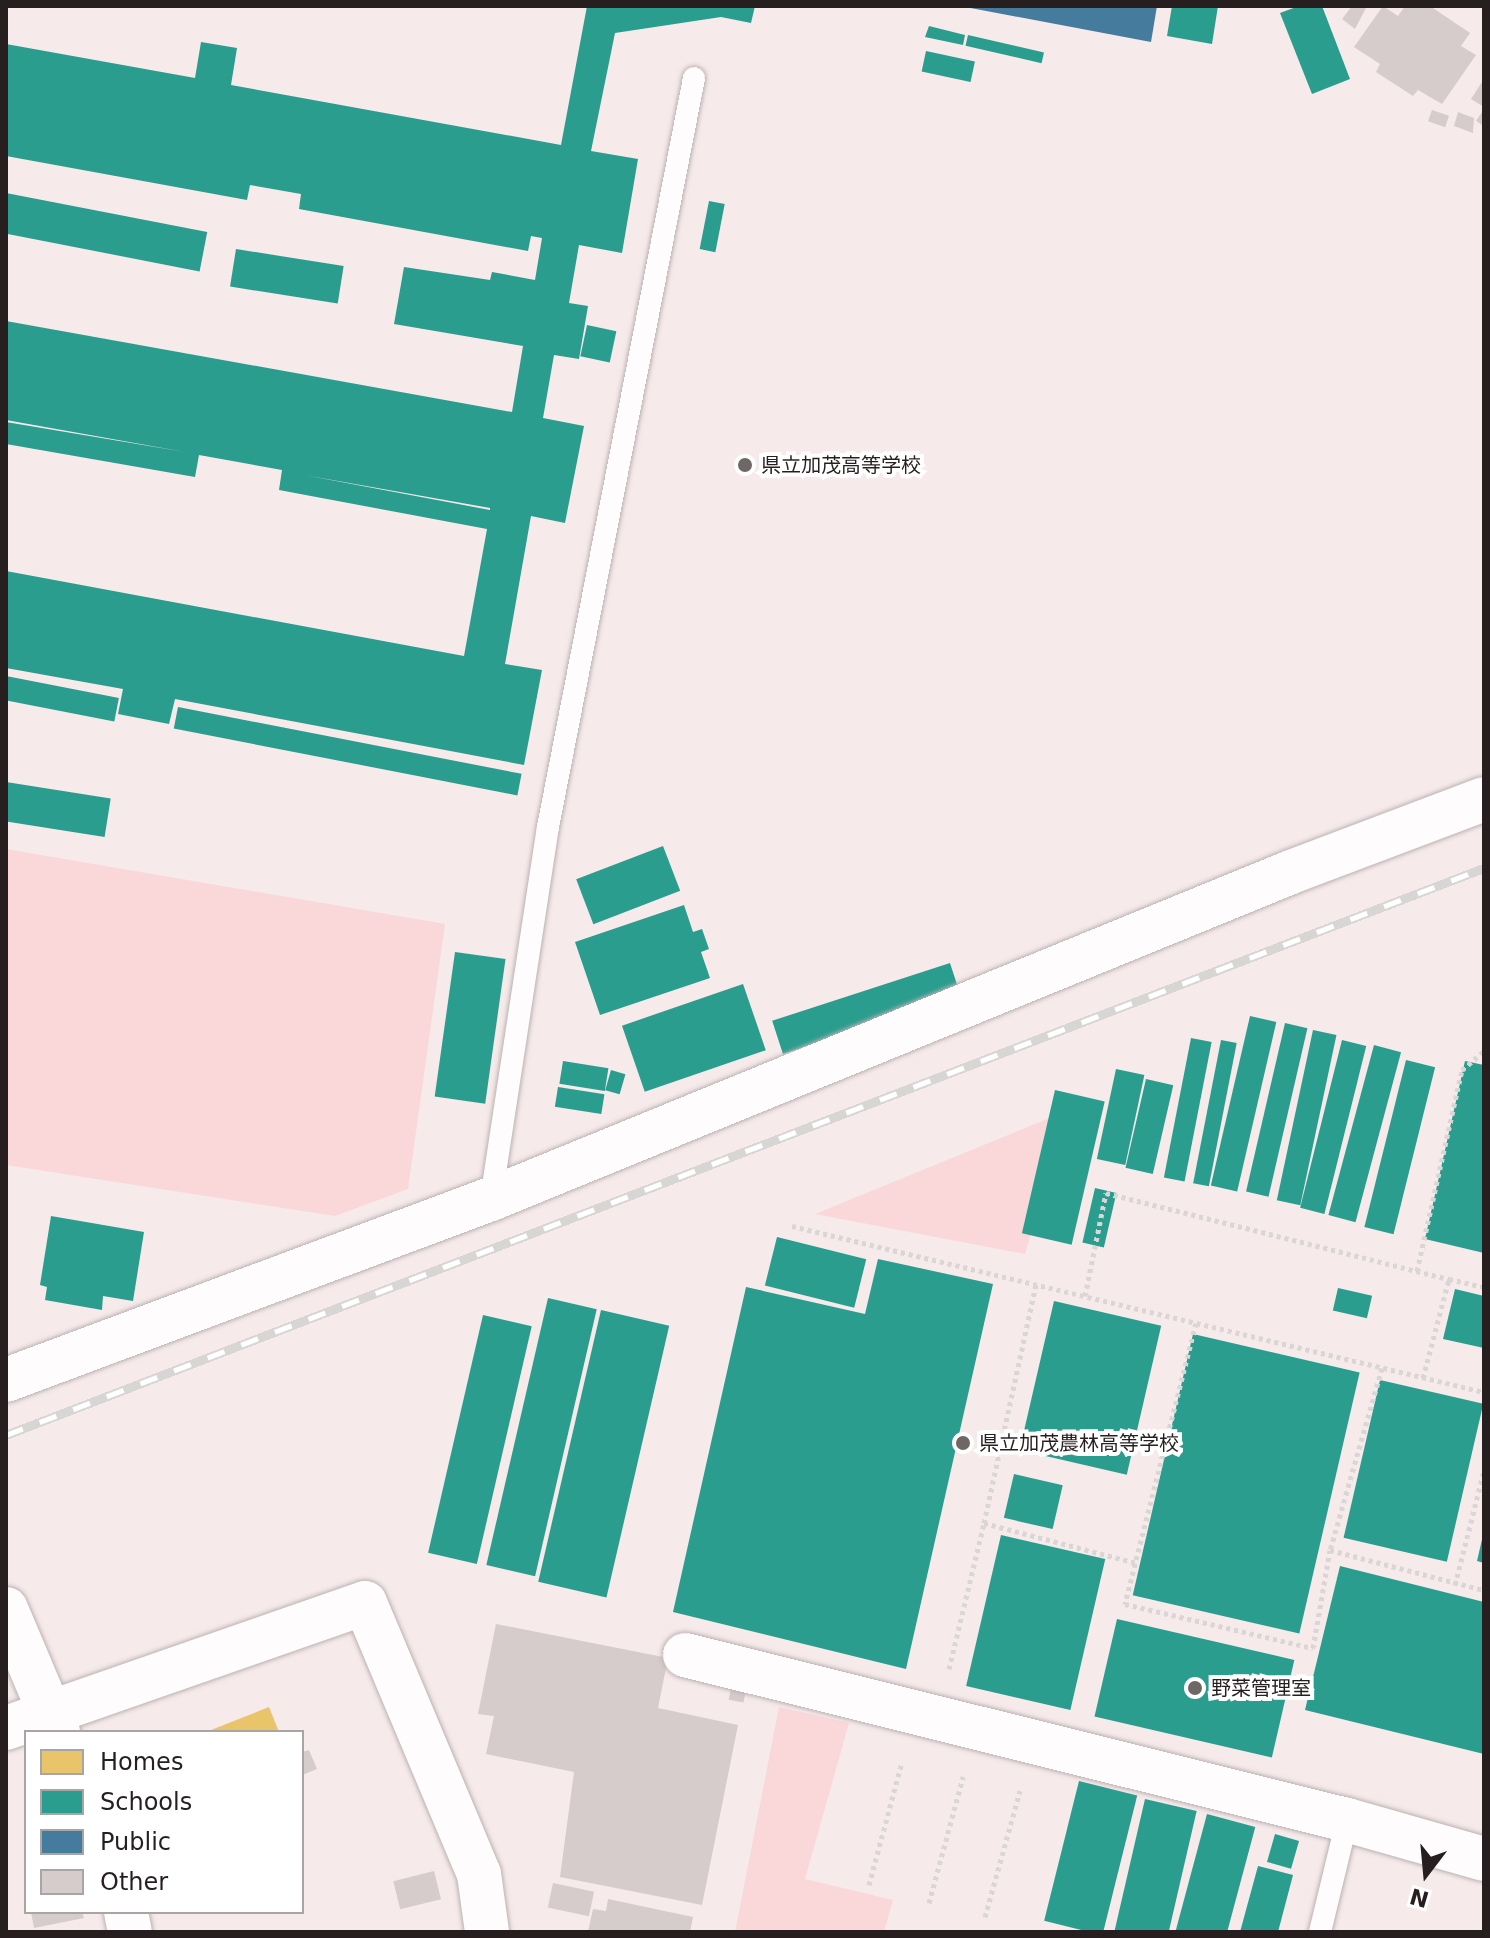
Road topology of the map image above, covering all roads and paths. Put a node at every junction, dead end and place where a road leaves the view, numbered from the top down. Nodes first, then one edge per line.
1 (694, 78) dead end
2 (1484, 799) edge
3 (1484, 1051) edge
4 (491, 1199) junction
5 (792, 1226) dead end
6 (1417, 1271) junction
7 (1449, 1279) junction
8 (1036, 1285) junction
9 (1484, 1287) edge
10 (1085, 1296) junction
11 (1196, 1323) junction
12 (1382, 1368) junction
13 (1423, 1378) junction
14 (6, 1380) edge
15 (1484, 1392) edge
16 (1484, 1470) edge
17 (984, 1523) junction
18 (1330, 1550) junction
19 (1136, 1563) junction
20 (1455, 1585) junction
21 (1484, 1590) edge
22 (6, 1609) edge
23 (685, 1655) dead end
24 (943, 1720) junction
25 (54, 1721) edge
26 (6, 1728) edge
27 (1033, 1742) junction
28 (1347, 1820) junction
29 (1484, 1859) edge
30 (869, 1885) dead end
31 (929, 1903) dead end
32 (985, 1917) dead end
33 (487, 1932) edge
34 (1320, 1932) edge

1 - 4 lane
2 - 4 street
3 - 6 path
4 - 14 street
5 - 8 path
6 - 7 path
6 - 10 path
7 - 9 path
7 - 13 path
8 - 10 path
8 - 17 path
10 - 11 path
11 - 12 path
11 - 19 path
12 - 13 path
12 - 18 path
13 - 15 path
16 - 20 path
17 - 19 path
17 - 24 path
18 - 19 path
18 - 20 path
20 - 21 path
22 - 25 street
23 - 24 street
24 - 27 street
24 - 30 path
24 - 31 path
25 - 26 street
25 - 33 street
27 - 28 street
27 - 32 path
28 - 29 street
28 - 34 lane

